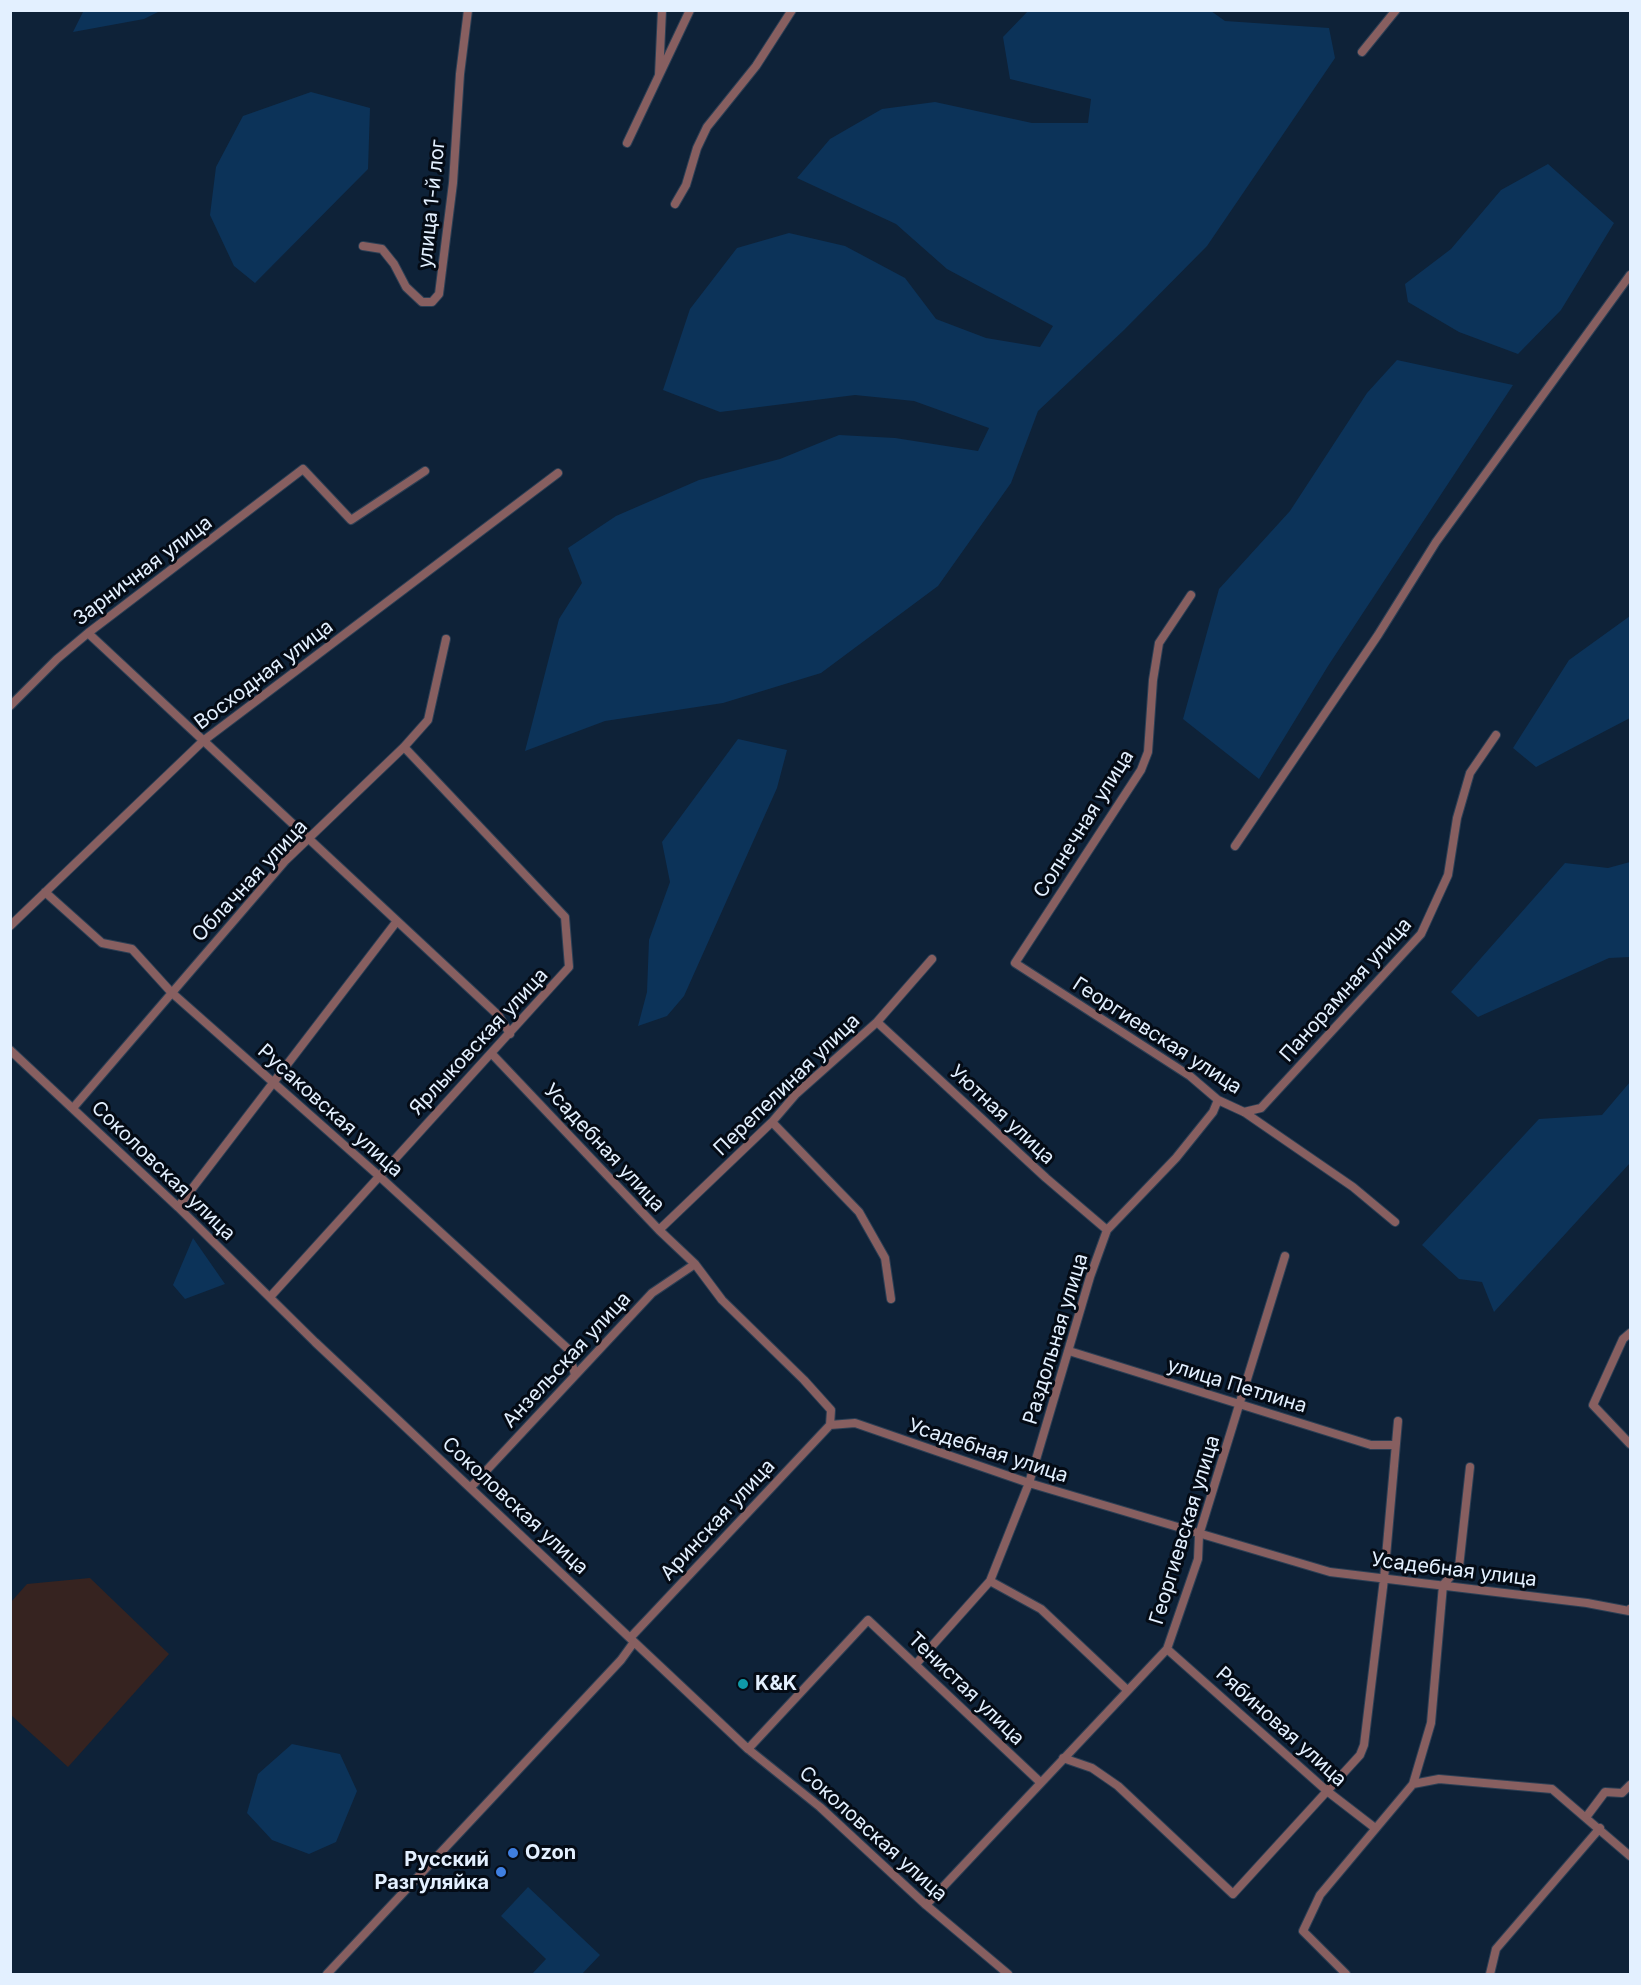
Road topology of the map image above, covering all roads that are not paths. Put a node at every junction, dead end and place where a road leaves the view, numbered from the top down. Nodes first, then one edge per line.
1 (468, 10) edge
2 (662, 10) edge
3 (690, 10) edge
4 (792, 10) edge
5 (1396, 10) edge
6 (1362, 52) dead end
7 (659, 79) junction
8 (627, 143) dead end
9 (675, 204) dead end
10 (363, 246) dead end
11 (1630, 275) edge
12 (425, 471) dead end
13 (558, 473) dead end
14 (1191, 596) dead end
15 (88, 633) junction
16 (446, 639) dead end
17 (10, 706) edge
18 (1496, 735) dead end
19 (203, 741) junction
20 (404, 747) junction
21 (309, 840) junction
22 (1235, 846) dead end
23 (45, 892) junction
24 (397, 921) junction
25 (10, 926) edge
26 (933, 959) dead end
27 (1015, 963) joint
28 (171, 992) junction
29 (877, 1022) junction
30 (510, 1034) junction
31 (10, 1050) edge
32 (492, 1054) junction
33 (273, 1082) junction
34 (1218, 1100) junction
35 (73, 1108) junction
36 (1244, 1112) junction
37 (772, 1122) junction
38 (379, 1176) junction
39 (178, 1207) junction
40 (1395, 1222) dead end
41 (659, 1230) junction
42 (1107, 1230) junction
43 (1285, 1256) dead end
44 (695, 1264) junction
45 (270, 1297) junction
46 (891, 1299) dead end
47 (1630, 1333) edge
48 (1069, 1351) junction
49 (574, 1375) junction
50 (1240, 1405) junction
51 (1398, 1421) dead end
52 (830, 1425) junction
53 (1630, 1444) edge
54 (1395, 1445) junction
55 (1470, 1467) dead end
56 (1029, 1483) junction
57 (471, 1487) junction
58 (1199, 1535) junction
59 (1384, 1579) junction
60 (990, 1581) junction
61 (1443, 1585) junction
62 (1630, 1611) edge
63 (632, 1640) junction
64 (1167, 1648) junction
65 (916, 1664) junction
66 (1126, 1689) junction
67 (748, 1749) junction
68 (1063, 1758) junction
69 (1040, 1782) junction
70 (1413, 1784) junction
71 (1630, 1785) edge
72 (1327, 1791) junction
73 (1587, 1816) junction
74 (1375, 1828) junction
75 (1600, 1828) junction
76 (1630, 1856) edge
77 (926, 1905) junction
78 (327, 1974) edge
79 (1008, 1974) edge
80 (1346, 1974) edge
81 (1490, 1974) edge

1 - 10 street, улица 1-й лог
2 - 7 street
3 - 7 street
4 - 9 street
5 - 6 street
7 - 8 street
11 - 22 street
12 - 15 street, Зарничная улица
13 - 19 street, Восходная улица
14 - 27 street, Солнечная улица
15 - 17 street, Зарничная улица
15 - 19 street
16 - 20 street, Облачная улица
18 - 36 street, Панорамная улица
19 - 21 street
19 - 23 street, Восходная улица
20 - 21 street, Облачная улица
20 - 30 street, Ярлыковская улица
21 - 24 street
21 - 28 street, Облачная улица
23 - 25 street, Восходная улица
23 - 28 street, Русаковская улица
24 - 30 street
24 - 33 street
26 - 29 street, Перепелиная улица
27 - 34 street, Георгиевская улица
28 - 33 street, Русаковская улица
28 - 35 street, Облачная улица
29 - 37 street, Перепелиная улица
29 - 42 street, Уютная улица
30 - 32 street, Ярлыковская улица
31 - 35 street, Соколовская улица
32 - 38 street, Ярлыковская улица
32 - 41 street, Усадебная улица
33 - 38 street, Русаковская улица
33 - 39 street
34 - 36 street, Георгиевская улица
34 - 42 street, Раздольная улица
35 - 39 street, Соколовская улица
36 - 40 street, Георгиевская улица
37 - 41 street, Перепелиная улица
37 - 46 street
38 - 45 street, Ярлыковская улица
38 - 49 street, Русаковская улица
39 - 45 street, Соколовская улица
41 - 44 street, Усадебная улица
42 - 48 street, Раздольная улица
43 - 50 street, Георгиевская улица
44 - 49 street, Анзельская улица
44 - 52 street, Усадебная улица
45 - 57 street, Соколовская улица
47 - 53 street
48 - 50 street, улица Петлина
48 - 56 street, Раздольная улица
49 - 57 street, Анзельская улица
50 - 54 street, улица Петлина
50 - 58 street, Георгиевская улица
51 - 54 street
52 - 56 street, Усадебная улица
52 - 63 street, Аринская улица
54 - 59 street
55 - 61 street
56 - 58 street, Усадебная улица
56 - 60 street, Раздольная улица
57 - 63 street, Соколовская улица
58 - 59 street, Усадебная улица
58 - 64 street, Георгиевская улица
59 - 61 street, Усадебная улица
59 - 72 street
60 - 65 street, Раздольная улица
60 - 66 street
61 - 62 street, Усадебная улица
61 - 70 street
63 - 67 street, Соколовская улица
63 - 78 street, Аринская улица
64 - 66 street, Георгиевская улица
64 - 72 street, Рябиновая улица
65 - 67 street, Тенистая улица
65 - 69 street, Тенистая улица
66 - 68 street, Георгиевская улица
67 - 77 street, Соколовская улица
68 - 69 street, Георгиевская улица
68 - 72 street
69 - 77 street, Георгиевская улица
70 - 73 street
70 - 74 street
71 - 73 street
72 - 74 street, Рябиновая улица
73 - 75 street
74 - 80 street
75 - 76 street
75 - 81 street
77 - 79 street, Соколовская улица

